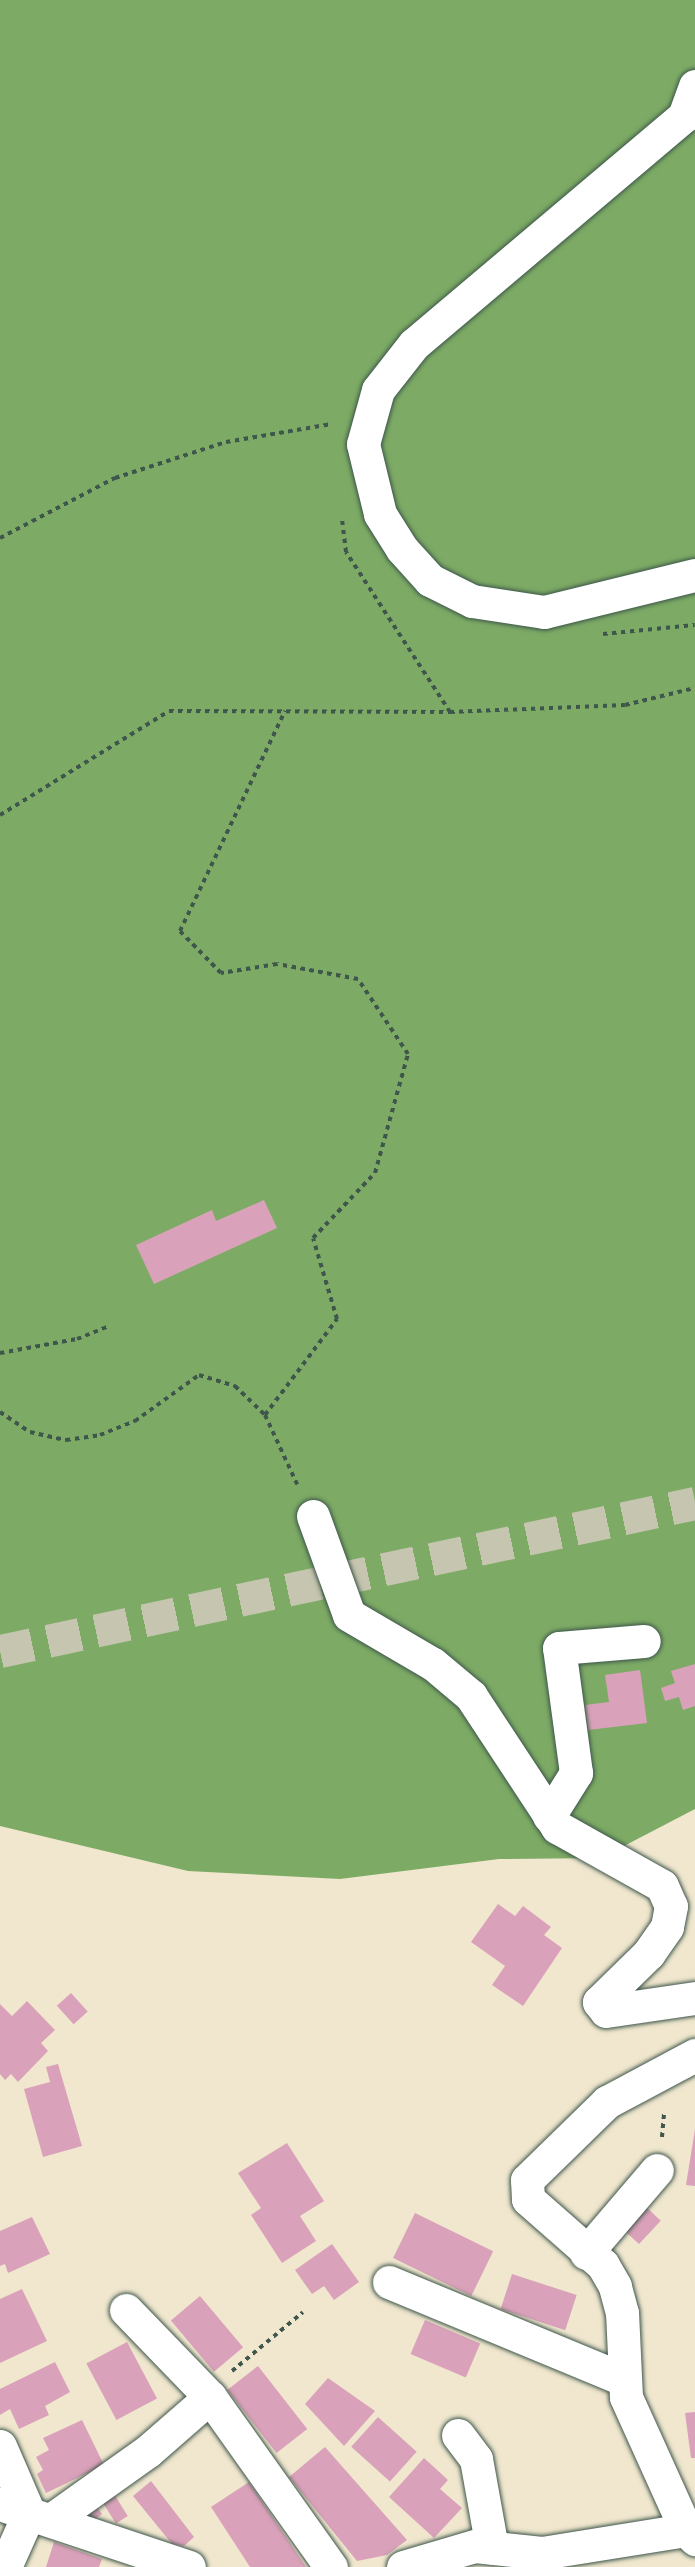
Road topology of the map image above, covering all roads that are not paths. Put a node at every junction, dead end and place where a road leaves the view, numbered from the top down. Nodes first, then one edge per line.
1 (695, 87) edge
2 (695, 575) edge
3 (313, 1516) road end
4 (644, 1641) dead end
5 (549, 1816) junction
6 (695, 1998) edge
7 (683, 2065) edge
8 (657, 2170) road end
9 (586, 2253) junction
10 (389, 2282) dead end
11 (126, 2310) dead end
12 (623, 2379) junction
13 (208, 2395) junction
14 (458, 2435) dead end
15 (0, 2446) edge
16 (27, 2513) edge
17 (691, 2534) edge
18 (492, 2547) junction
19 (5, 2567) edge
20 (189, 2567) edge
21 (331, 2567) edge
22 (403, 2567) edge

1 - 2 street
3 - 5 street
4 - 5 street
5 - 6 street
7 - 9 street
8 - 9 street
9 - 12 street
10 - 12 street
11 - 13 street
12 - 17 street
13 - 16 street
13 - 21 street
14 - 18 street
15 - 16 street
16 - 19 street
16 - 20 street
17 - 18 street
18 - 22 street

